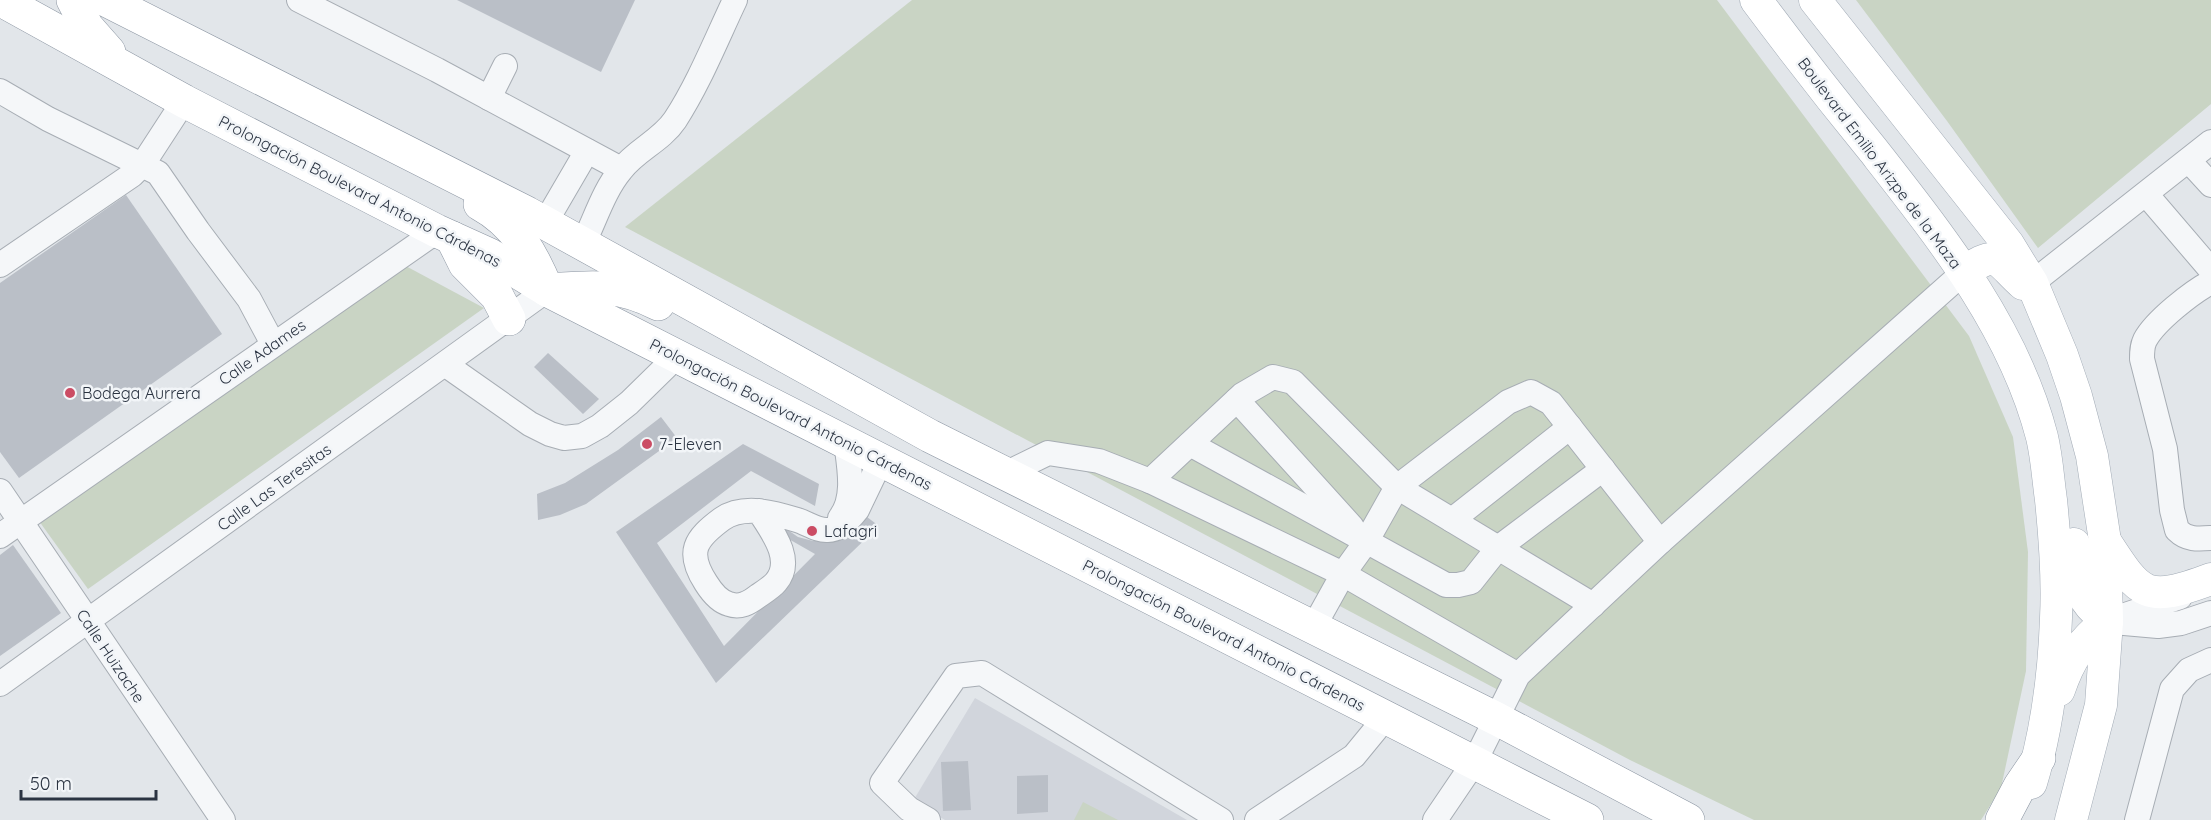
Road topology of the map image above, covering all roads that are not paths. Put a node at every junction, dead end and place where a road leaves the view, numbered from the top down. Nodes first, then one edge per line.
1 (1, 0) edge
2 (73, 0) edge
3 (298, 0) edge
4 (735, 0) edge
5 (1756, 0) edge
6 (1815, 0) edge
7 (121, 5) edge
8 (505, 66) dead end
9 (132, 72) junction
10 (0, 91) edge
11 (489, 98) junction
12 (184, 101) junction
13 (343, 120) junction
14 (2211, 142) edge
15 (587, 151) junction
16 (2189, 161) junction
17 (143, 164) junction
18 (621, 169) junction
19 (2211, 185) edge
20 (2146, 194) junction
21 (545, 222) junction
22 (445, 234) junction
23 (583, 244) junction
24 (0, 265) edge
25 (2211, 270) edge
26 (1964, 272) junction
27 (2211, 282) edge
28 (2032, 283) junction
29 (548, 290) junction
30 (509, 320) junction
31 (273, 344) junction
32 (677, 356) junction
33 (446, 365) junction
34 (839, 384) junction
35 (1237, 399) junction
36 (1570, 426) junction
37 (2042, 438) junction
38 (846, 442) junction
39 (1190, 444) junction
40 (881, 460) junction
41 (1603, 469) junction
42 (1005, 474) junction
43 (1150, 481) junction
44 (1396, 487) junction
45 (0, 491) edge
46 (759, 512) dead end
47 (1452, 520) junction
48 (20, 521) junction
49 (813, 526) junction
50 (0, 536) edge
51 (2211, 537) edge
52 (2105, 541) junction
53 (1366, 542) junction
54 (1660, 542) junction
55 (1498, 548) junction
56 (1343, 574) junction
57 (2211, 579) edge
58 (2211, 587) edge
59 (1593, 605) junction
60 (2211, 613) edge
61 (87, 621) junction
62 (2107, 621) junction
63 (1313, 628) junction
64 (2211, 660) edge
65 (1518, 675) junction
66 (0, 684) edge
67 (1386, 717) junction
68 (1497, 720) junction
69 (2041, 743) junction
70 (1475, 761) junction
71 (223, 820) edge
72 (928, 820) edge
73 (1221, 820) edge
74 (1257, 820) edge
75 (1435, 820) edge
76 (1587, 820) edge
77 (1688, 820) edge
78 (2002, 820) edge
79 (2019, 820) edge
80 (2071, 820) edge
81 (2137, 820) edge

1 - 9 highway, Prolongación Boulevard Antonio Cárdenas
2 - 9 highway
3 - 11 street
4 - 18 street
5 - 26 main road, Boulevard Emilio Arizpe de la Maza
6 - 28 main road
7 - 13 highway
8 - 11 street
9 - 12 highway, Prolongación Boulevard Antonio Cárdenas
10 - 17 street
11 - 15 street
12 - 17 street
12 - 22 highway, Prolongación Boulevard Antonio Cárdenas
13 - 21 highway
13 - 29 highway
14 - 16 street
15 - 18 street
15 - 21 street
16 - 19 street
16 - 20 street
17 - 24 street
17 - 31 street
18 - 23 street
20 - 25 street
20 - 28 street
21 - 23 highway
22 - 29 highway, Prolongación Boulevard Antonio Cárdenas
22 - 30 highway
22 - 31 street, Calle Adames
23 - 34 highway
26 - 28 main road
26 - 37 main road, Boulevard Emilio Arizpe de la Maza
26 - 54 street
27 - 51 street
28 - 52 main road
29 - 30 street, Calle Las Teresitas
29 - 32 highway, Prolongación Boulevard Antonio Cárdenas
29 - 34 highway
30 - 33 street, Calle Las Teresitas
31 - 48 street, Calle Adames
32 - 33 street
32 - 38 highway, Prolongación Boulevard Antonio Cárdenas
33 - 61 street, Calle Las Teresitas
34 - 42 highway
35 - 39 street
35 - 44 street
35 - 53 street
36 - 41 street
36 - 44 street
36 - 47 street
37 - 62 main road
37 - 69 main road, Boulevard Emilio Arizpe de la Maza
38 - 40 highway, Prolongación Boulevard Antonio Cárdenas
38 - 49 street
39 - 43 street
39 - 53 street
40 - 49 street
40 - 67 highway, Prolongación Boulevard Antonio Cárdenas
41 - 54 street
41 - 55 street
42 - 43 street
42 - 63 highway
43 - 56 street
44 - 47 street
44 - 53 street
45 - 48 street, Calle Huizache
46 - 49 street
47 - 55 street
48 - 50 street, Calle Adames
48 - 61 street, Calle Huizache
52 - 57 main road
52 - 62 main road
53 - 55 street
53 - 56 street
54 - 59 street
55 - 59 street
56 - 63 street
56 - 65 street
58 - 62 street
59 - 65 street
60 - 62 street
61 - 66 street, Calle Las Teresitas
61 - 71 street, Calle Huizache
62 - 69 main road
62 - 80 main road
63 - 68 highway
64 - 81 street
65 - 68 street
67 - 70 highway, Prolongación Boulevard Antonio Cárdenas
67 - 74 street
68 - 70 street
68 - 77 highway
69 - 78 highway
69 - 79 main road, Boulevard Emilio Arizpe de la Maza
70 - 75 street
70 - 76 highway, Prolongación Boulevard Antonio Cárdenas
72 - 73 street

